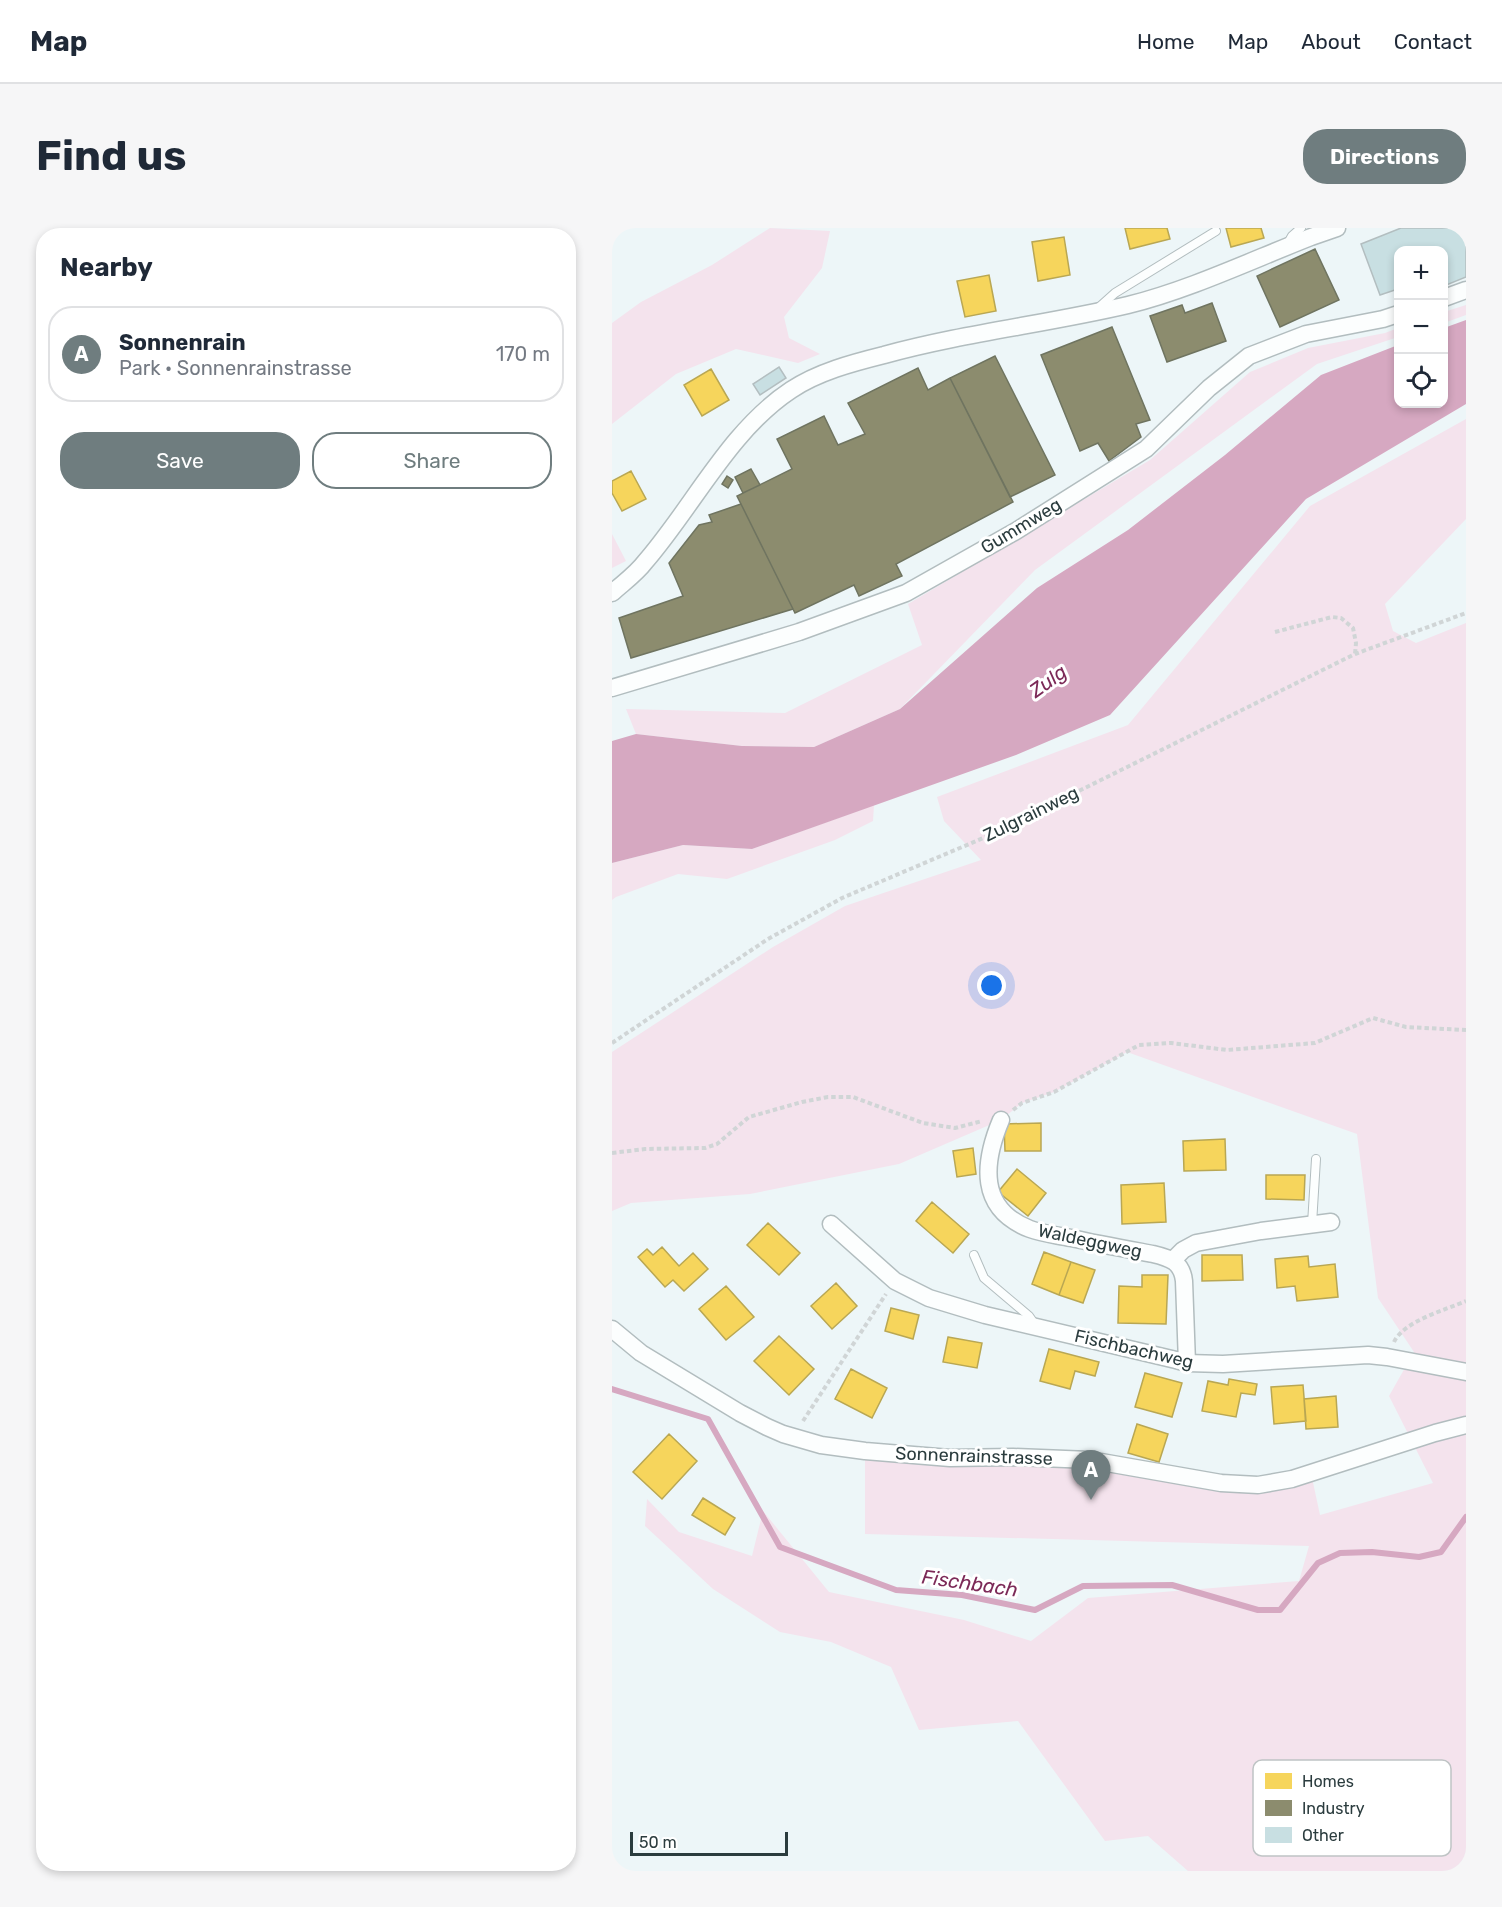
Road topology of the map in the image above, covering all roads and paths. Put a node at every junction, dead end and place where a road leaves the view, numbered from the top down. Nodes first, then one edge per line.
1 (1301, 228) edge
2 (1337, 228) edge
3 (1216, 231) dead end
4 (1287, 246) junction
5 (1466, 290) edge
6 (1448, 296) edge
7 (1094, 312) junction
8 (1394, 315) edge
9 (612, 593) edge
10 (1466, 613) edge
11 (1275, 632) dead end
12 (1355, 654) junction
13 (612, 688) edge
14 (1466, 1030) edge
15 (612, 1043) edge
16 (994, 1120) junction
17 (612, 1154) edge
18 (1316, 1160) dead end
19 (1331, 1222) dead end
20 (831, 1224) dead end
21 (1312, 1224) junction
22 (974, 1255) dead end
23 (1173, 1260) junction
24 (891, 1287) dead end
25 (1466, 1301) edge
26 (1036, 1326) junction
27 (612, 1329) edge
28 (1388, 1357) junction
29 (1187, 1363) junction
30 (1466, 1372) edge
31 (800, 1424) dead end
32 (1466, 1425) edge

1 - 4 lane
2 - 4 street
3 - 7 lane
4 - 7 street
5 - 6 street
7 - 9 street
8 - 13 street, Gummweg
10 - 12 path, Zulgrainweg
11 - 12 path
12 - 15 path, Zulgrainweg
14 - 16 path
16 - 17 path
16 - 23 street, Waldeggweg
18 - 21 lane
19 - 21 street
20 - 26 street, Fischbachweg
21 - 23 street
22 - 26 lane
23 - 29 street
24 - 31 path
25 - 28 path
26 - 29 street, Fischbachweg
27 - 32 street, Sonnenrainstrasse
28 - 29 street, Fischbachweg
28 - 30 street, Fischbachweg

